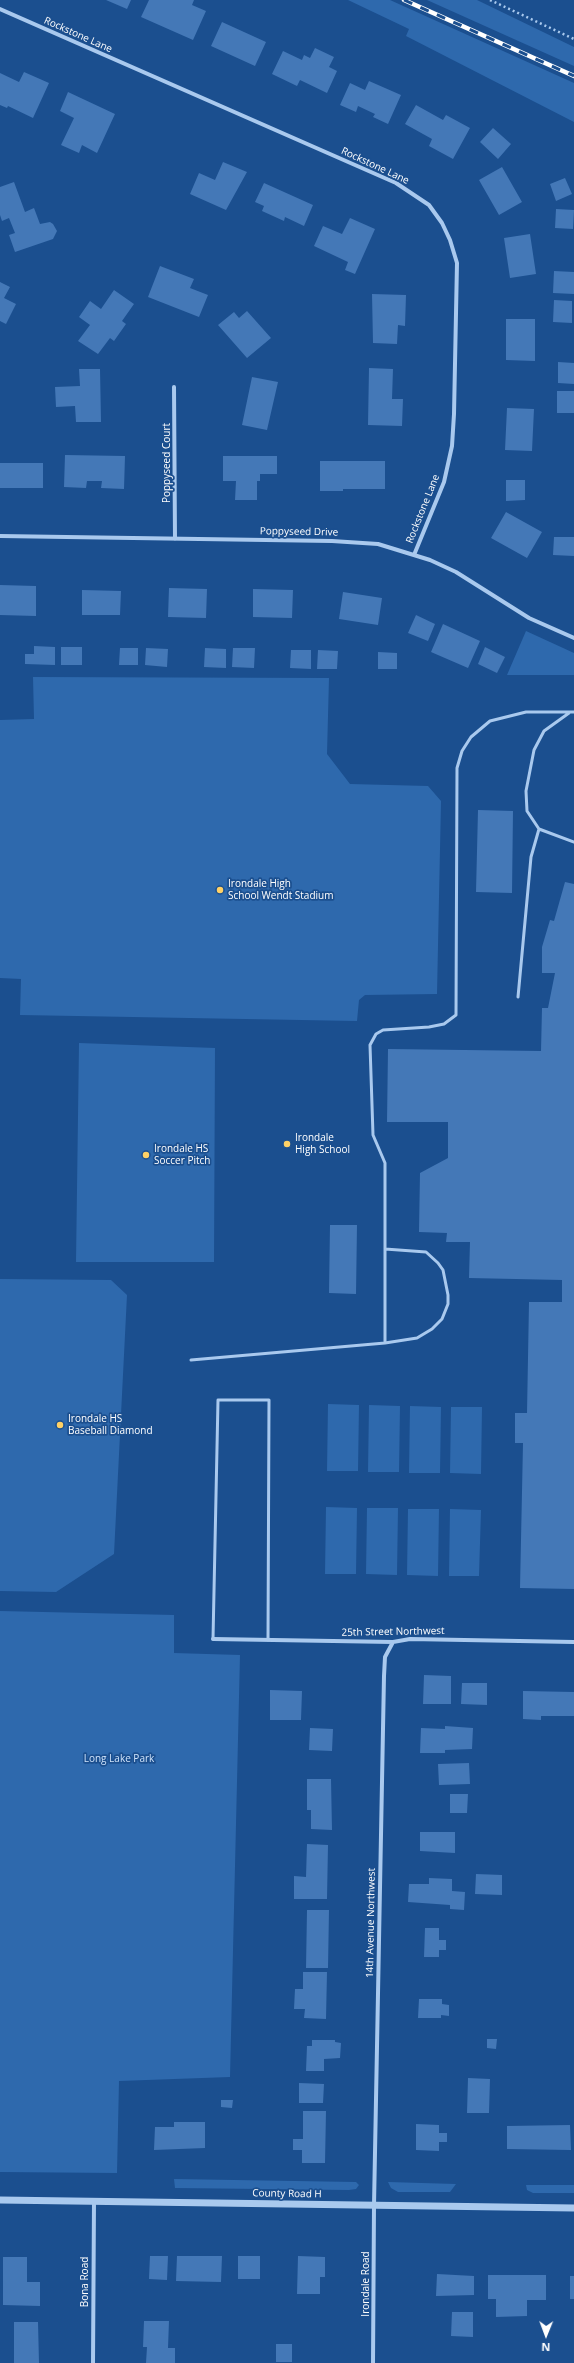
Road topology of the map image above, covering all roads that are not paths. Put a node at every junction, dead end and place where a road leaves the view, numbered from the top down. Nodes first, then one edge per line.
1 (0, 9) edge
2 (174, 387) dead end
3 (0, 536) edge
4 (175, 539) junction
5 (414, 554) junction
6 (574, 638) edge
7 (572, 712) edge
8 (539, 829) junction
9 (574, 842) edge
10 (518, 997) dead end
11 (385, 1249) junction
12 (385, 1342) junction
13 (191, 1360) dead end
14 (213, 1639) joint
15 (268, 1640) junction
16 (393, 1642) junction
17 (574, 1642) edge
18 (0, 2200) edge
19 (94, 2201) junction
20 (374, 2205) junction
21 (574, 2208) edge
22 (93, 2363) edge
23 (373, 2363) edge

1 - 5 street, Rockstone Lane
2 - 4 street, Poppyseed Court
3 - 4 street, Poppyseed Drive
4 - 5 street, Poppyseed Drive
5 - 6 street, Poppyseed Drive
7 - 8 lane
7 - 11 lane
8 - 9 lane
8 - 10 lane
11 - 12 lane
11 - 12 lane
12 - 13 lane
14 - 15 street, 25th Street Northwest
14 - 15 lane
15 - 16 street, 25th Street Northwest
16 - 17 street, 25th Street Northwest
16 - 20 street, 14th Avenue Northwest
18 - 19 street, County Road H
19 - 20 street, County Road H
19 - 22 street, Bona Road
20 - 21 street, County Road H
20 - 23 street, Irondale Road

